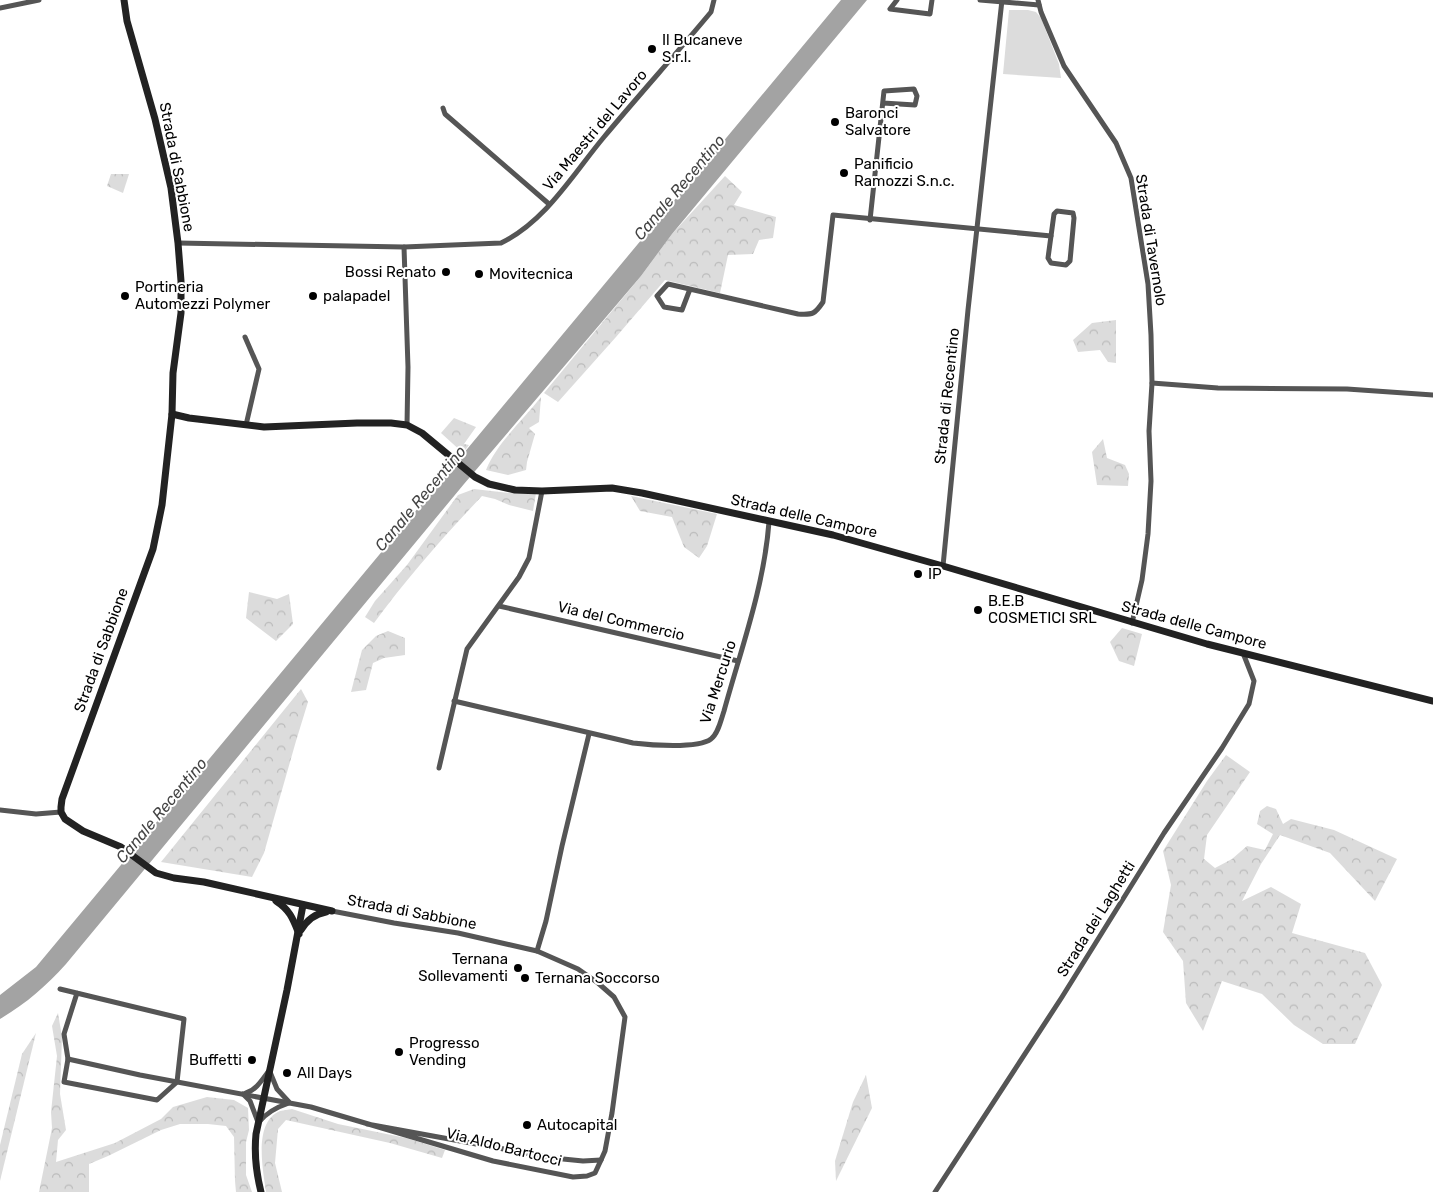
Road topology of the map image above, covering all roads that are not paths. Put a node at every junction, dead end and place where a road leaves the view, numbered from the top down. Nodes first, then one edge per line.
1 (39, 0) edge
2 (124, 0) edge
3 (714, 0) edge
4 (898, 0) edge
5 (932, 0) edge
6 (980, 0) edge
7 (1001, 1) edge
8 (1038, 3) edge
9 (0, 8) edge
10 (883, 103) junction
11 (443, 108) dead end
12 (549, 204) junction
13 (870, 220) junction
14 (977, 229) junction
15 (1051, 236) junction
16 (178, 243) junction
17 (404, 247) junction
18 (690, 289) junction
19 (245, 337) dead end
20 (1152, 383) junction
21 (1433, 395) edge
22 (172, 414) junction
23 (246, 425) junction
24 (407, 425) junction
25 (542, 491) junction
26 (769, 522) junction
27 (942, 566) junction
28 (498, 606) junction
29 (1132, 623) junction
30 (1243, 653) junction
31 (738, 661) junction
32 (454, 701) junction
33 (1433, 701) edge
34 (590, 734) junction
35 (439, 768) dead end
36 (0, 810) edge
37 (61, 812) junction
38 (269, 897) junction
39 (303, 905) junction
40 (332, 911) junction
41 (299, 935) junction
42 (537, 951) junction
43 (60, 989) dead end
44 (77, 993) junction
45 (68, 1059) junction
46 (270, 1070) junction
47 (178, 1082) junction
48 (243, 1094) junction
49 (264, 1097) junction
50 (289, 1102) junction
51 (258, 1123) junction
52 (367, 1124) junction
53 (601, 1160) junction
54 (261, 1192) edge
55 (935, 1192) edge

1 - 9 street
2 - 16 main road, Strada di Sabbione
3 - 12 street, Via Maestri del Lavoro
4 - 5 street
6 - 7 street
7 - 8 street, Strada di Tavernolo
7 - 14 street, Strada di Recentino
8 - 20 street, Strada di Tavernolo
10 - 10 street
10 - 13 street
11 - 12 street, Via Maestri del Lavoro
12 - 17 street, Via Maestri del Lavoro
13 - 14 street
13 - 18 street
14 - 15 street
14 - 27 street, Strada di Recentino
15 - 15 street
16 - 17 street, Via Maestri del Lavoro
16 - 22 main road, Strada di Sabbione
17 - 24 street
18 - 18 street
19 - 23 street
20 - 21 street
20 - 29 street, Strada di Tavernolo
22 - 23 main road, Strada delle Campore
22 - 37 main road, Strada di Sabbione
23 - 24 main road, Strada delle Campore
24 - 25 main road, Strada delle Campore
25 - 26 main road, Strada delle Campore
25 - 28 street
26 - 27 main road, Strada delle Campore
26 - 31 street, Via Mercurio
27 - 29 main road, Strada delle Campore
28 - 31 street, Via del Commercio
28 - 32 street
29 - 30 main road, Strada delle Campore
30 - 33 main road, Strada delle Campore
30 - 55 street, Strada dei Laghetti
31 - 34 street, Via Mercurio
32 - 34 street, Via Mercurio
32 - 35 street
34 - 42 street
36 - 37 street
37 - 38 main road, Strada di Sabbione
38 - 39 main road, Strada di Sabbione
38 - 41 main road
39 - 40 main road, Strada di Sabbione
39 - 41 main road
40 - 41 main road
40 - 42 street, Strada di Sabbione
41 - 46 main road
42 - 53 street, Strada di Sabbione
43 - 44 street
44 - 45 street
44 - 47 street
45 - 47 street, Via Aldo Bartocci
45 - 47 street
46 - 48 street
46 - 49 main road
46 - 50 street
47 - 48 street, Via Aldo Bartocci
48 - 49 street, Via Aldo Bartocci
48 - 51 street
49 - 50 street, Via Aldo Bartocci
49 - 51 main road
50 - 51 street
50 - 52 street, Via Aldo Bartocci
51 - 54 main road
52 - 53 street, Via Aldo Bartocci
52 - 53 street, Via Aldo Bartocci

